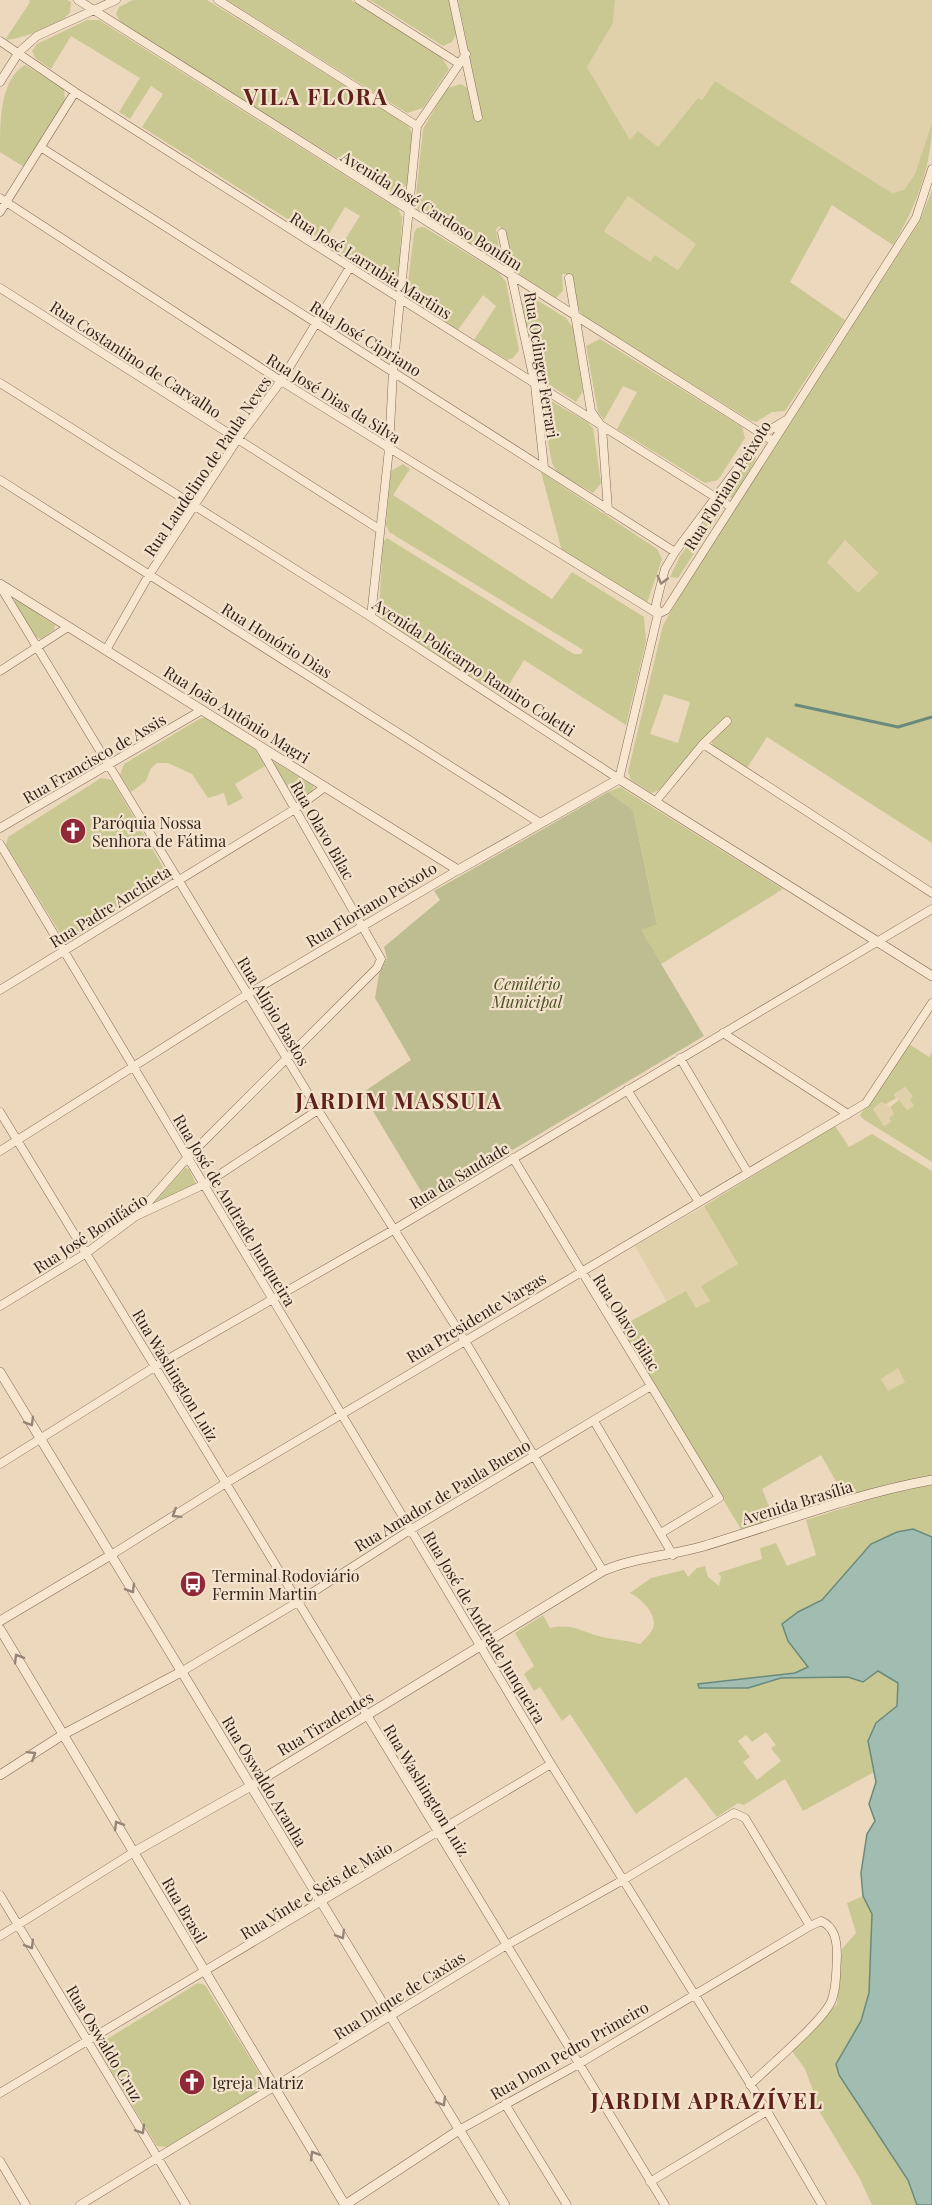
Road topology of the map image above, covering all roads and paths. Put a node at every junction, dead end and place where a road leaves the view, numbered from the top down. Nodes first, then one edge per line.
1 (78, 0) edge
2 (116, 0) edge
3 (218, 0) edge
4 (358, 0) edge
5 (453, 0) edge
6 (94, 10) junction
7 (0, 41) edge
8 (19, 52) junction
9 (466, 54) junction
10 (458, 63) junction
11 (0, 82) edge
12 (75, 92) junction
13 (478, 117) dead end
14 (417, 126) junction
15 (42, 148) junction
16 (932, 169) edge
17 (3, 200) edge
18 (0, 212) edge
19 (409, 212) junction
20 (502, 233) dead end
21 (350, 267) junction
22 (513, 277) junction
23 (569, 278) dead end
24 (0, 288) edge
25 (402, 300) junction
26 (578, 319) junction
27 (318, 324) junction
28 (393, 371) junction
29 (281, 381) junction
30 (0, 383) edge
31 (535, 385) junction
32 (786, 420) junction
33 (602, 426) junction
34 (763, 434) junction
35 (237, 440) junction
36 (774, 441) junction
37 (389, 449) junction
38 (544, 467) junction
39 (0, 480) edge
40 (717, 498) junction
41 (194, 507) junction
42 (731, 507) junction
43 (608, 510) junction
44 (379, 529) junction
45 (675, 552) junction
46 (149, 575) junction
47 (0, 585) edge
48 (658, 614) junction
49 (371, 617) junction
50 (68, 627) junction
51 (38, 648) junction
52 (106, 651) junction
53 (0, 671) edge
54 (202, 710) junction
55 (727, 721) dead end
56 (703, 744) junction
57 (260, 746) junction
58 (110, 766) junction
59 (619, 779) junction
60 (325, 787) junction
61 (656, 801) junction
62 (295, 809) junction
63 (540, 823) junction
64 (0, 828) edge
65 (0, 844) edge
66 (458, 870) junction
67 (178, 880) junction
68 (932, 893) edge
69 (932, 909) edge
70 (363, 926) junction
71 (876, 941) junction
72 (64, 950) junction
73 (932, 976) edge
74 (0, 990) edge
75 (248, 994) junction
76 (932, 1003) edge
77 (723, 1033) junction
78 (287, 1058) junction
79 (680, 1058) junction
80 (132, 1066) junction
81 (627, 1090) junction
82 (318, 1110) junction
83 (0, 1112) edge
84 (848, 1114) junction
85 (16, 1141) junction
86 (0, 1151) edge
87 (188, 1156) junction
88 (513, 1158) junction
89 (748, 1173) junction
90 (205, 1184) junction
91 (699, 1202) junction
92 (136, 1215) junction
93 (395, 1229) junction
94 (85, 1254) junction
95 (581, 1272) junction
96 (273, 1300) junction
97 (0, 1306) edge
98 (465, 1341) junction
99 (156, 1366) junction
100 (0, 1372) edge
101 (651, 1386) junction
102 (343, 1416) junction
103 (594, 1421) junction
104 (41, 1440) junction
105 (536, 1457) junction
106 (0, 1464) edge
107 (932, 1480) edge
108 (226, 1483) junction
109 (410, 1530) junction
110 (661, 1533) junction
111 (673, 1555) junction
112 (111, 1556) junction
113 (603, 1571) junction
114 (297, 1603) junction
115 (0, 1621) edge
116 (0, 1629) edge
117 (482, 1647) junction
118 (181, 1672) junction
119 (366, 1715) junction
120 (64, 1734) junction
121 (551, 1764) junction
122 (0, 1775) edge
123 (251, 1786) junction
124 (437, 1833) junction
125 (134, 1852) junction
126 (623, 1880) junction
127 (0, 1895) edge
128 (321, 1901) junction
129 (18, 1926) junction
130 (810, 1926) junction
131 (0, 1936) edge
132 (505, 1946) junction
133 (205, 1973) junction
134 (694, 1994) junction
135 (390, 2016) junction
136 (89, 2042) junction
137 (578, 2065) junction
138 (750, 2085) junction
139 (274, 2089) junction
140 (0, 2093) edge
141 (505, 2104) junction
142 (767, 2111) junction
143 (459, 2130) junction
144 (158, 2158) junction
145 (0, 2161) edge
146 (650, 2182) junction
147 (26, 2205) edge
148 (80, 2205) edge
149 (186, 2205) edge
150 (345, 2205) edge
151 (505, 2205) edge
152 (567, 2205) edge
153 (664, 2205) edge
154 (822, 2205) edge

1 - 6 street, Avenida José Cardoso Bonfim
2 - 6 street
3 - 14 street
4 - 10 street
5 - 9 street
6 - 8 street
6 - 19 street, Avenida José Cardoso Bonfim
7 - 8 street, Rua José Larrubia Martins
8 - 11 street
8 - 12 street, Rua José Larrubia Martins
9 - 10 street
9 - 13 street
10 - 14 street
12 - 15 street
12 - 21 street, Rua José Larrubia Martins
14 - 19 street
15 - 17 street
15 - 27 street, Rua José Cipriano
16 - 32 street
17 - 18 street
17 - 29 street, Rua José Dias da Silva
19 - 22 street, Avenida José Cardoso Bonfim
19 - 25 street
20 - 22 street, Rua Oclinger Ferrari
21 - 25 street, Rua José Larrubia Martins
21 - 27 street, Rua Laudelino de Paula Neves
22 - 26 street, Avenida José Cardoso Bonfim
22 - 31 street, Rua Oclinger Ferrari
23 - 26 street
24 - 35 street, Rua Costantino de Carvalho
25 - 28 street
25 - 31 street, Rua José Larrubia Martins
26 - 33 street
26 - 34 street, Avenida José Cardoso Bonfim
27 - 28 street, Rua José Cipriano
27 - 29 street, Rua Laudelino de Paula Neves
28 - 37 street
28 - 38 street, Rua José Cipriano
29 - 35 street, Rua Laudelino de Paula Neves
29 - 37 street, Rua José Dias da Silva
30 - 41 street, Avenida Policarpo Ramiro Coletti
31 - 33 street, Rua José Larrubia Martins
31 - 38 street, Rua Oclinger Ferrari
32 - 34 street, Rua Floriano Peixoto
32 - 36 street, Rua Floriano Peixoto
33 - 40 street, Rua José Larrubia Martins
33 - 43 street
34 - 36 street, Avenida José Cardoso Bonfim
34 - 40 street, Rua Floriano Peixoto
35 - 41 street, Rua Laudelino de Paula Neves
35 - 44 street, Rua Costantino de Carvalho
36 - 42 street, Rua Floriano Peixoto
37 - 44 street
37 - 48 street, Rua José Dias da Silva
38 - 43 street, Rua José Cipriano
39 - 46 street, Rua Honório Dias
40 - 42 street, Rua José Larrubia Martins
40 - 45 street, Rua Floriano Peixoto
41 - 46 street, Rua Laudelino de Paula Neves
41 - 49 street, Avenida Policarpo Ramiro Coletti
42 - 48 street, Rua Floriano Peixoto
43 - 45 street, Rua José Cipriano
44 - 49 street
45 -> 48 street, Rua Floriano Peixoto
46 - 52 street, Rua Laudelino de Paula Neves
46 - 63 street, Rua Honório Dias
47 - 50 street, Rua João Antônio Magri
47 - 51 street, Rua Alípio Bastos
48 - 59 street, Rua Floriano Peixoto
49 - 59 street, Avenida Policarpo Ramiro Coletti
50 - 51 street
50 - 52 street, Rua João Antônio Magri
51 - 53 street
51 - 58 street, Rua Alípio Bastos
52 - 54 street, Rua João Antônio Magri
54 - 57 street, Rua João Antônio Magri
54 - 58 street, Rua Francisco de Assis
55 - 56 street
56 - 61 street
56 - 68 street
57 - 60 street, Rua João Antônio Magri
57 - 62 street, Rua Olavo Bilac
58 - 64 street, Rua Francisco de Assis
58 - 67 street, Rua Alípio Bastos
59 - 61 street, Avenida Policarpo Ramiro Coletti
59 - 63 street, Rua Floriano Peixoto
60 - 62 street, Rua Padre Anchieta
60 - 66 street, Rua João Antônio Magri
61 - 71 street, Avenida Policarpo Ramiro Coletti
62 - 67 street, Rua Padre Anchieta
62 - 70 street, Rua Olavo Bilac
63 - 66 street, Rua Floriano Peixoto
65 - 72 street, Rua José de Andrade Junqueira
66 - 70 street, Rua Floriano Peixoto
67 - 72 street, Rua Padre Anchieta
67 - 75 street, Rua Alípio Bastos
69 - 71 street, Rua da Saudade
70 - 75 street, Rua Floriano Peixoto
70 - 78 street, Rua Olavo Bilac
71 - 73 street, Avenida Policarpo Ramiro Coletti
71 - 77 street, Rua da Saudade
72 - 74 street, Rua Padre Anchieta
72 - 80 street, Rua José de Andrade Junqueira
75 - 78 street, Rua Alípio Bastos
75 - 80 street, Rua Floriano Peixoto
76 - 84 street, Rua Presidente Vargas
77 - 79 street, Rua da Saudade
77 - 84 street
78 - 82 street, Rua Alípio Bastos
78 - 87 street
79 - 81 street, Rua da Saudade
79 - 89 street
80 - 85 street, Rua Floriano Peixoto
80 - 87 street, Rua José de Andrade Junqueira
81 - 88 street, Rua da Saudade
81 - 91 street
82 - 90 street, Rua José Bonifácio
82 - 93 street, Rua Alípio Bastos
83 - 85 street, Rua Washington Luiz
84 - 89 street, Rua Presidente Vargas
85 - 86 street, Rua Floriano Peixoto
85 - 94 street, Rua Washington Luiz
87 - 90 street, Rua José de Andrade Junqueira
87 - 92 street
88 - 93 street, Rua da Saudade
88 - 95 street, Rua Olavo Bilac
89 - 91 street, Rua Presidente Vargas
90 - 92 street, Rua José Bonifácio
90 - 96 street, Rua José de Andrade Junqueira
91 - 95 street, Rua Presidente Vargas
92 - 94 street, Rua José Bonifácio
93 - 96 street, Rua da Saudade
93 - 98 street, Rua Alípio Bastos
94 - 97 street, Rua José Bonifácio
94 - 99 street, Rua Washington Luiz
95 - 98 street, Rua Presidente Vargas
95 - 101 street, Rua Olavo Bilac
96 - 99 street, Rua da Saudade
96 - 102 street, Rua José de Andrade Junqueira
98 - 102 street, Rua Presidente Vargas
98 - 105 street, Rua Alípio Bastos
99 - 104 street, Rua da Saudade
99 - 108 street, Rua Washington Luiz
100 -> 104 street, Rua Oswaldo Aranha
101 - 103 street, Rua Amador de Paula Bueno
101 - 110 street, Rua Olavo Bilac
102 - 108 street, Rua Presidente Vargas
102 - 109 street, Rua José de Andrade Junqueira
103 - 105 street, Rua Amador de Paula Bueno
103 - 110 street
104 - 106 street, Rua da Saudade
104 - 112 street, Rua Oswaldo Aranha
105 - 109 street, Rua Amador de Paula Bueno
105 - 113 street, Rua Alípio Bastos
107 - 111 street, Avenida Brasília
108 -> 112 street, Rua Presidente Vargas
108 - 114 street, Rua Washington Luiz
109 - 114 street, Rua Amador de Paula Bueno
109 - 117 street, Rua José de Andrade Junqueira
110 - 111 street
111 - 113 street, Rua Tiradentes
112 - 115 street, Rua Presidente Vargas
112 -> 118 street, Rua Oswaldo Aranha
113 - 117 street, Rua Tiradentes
114 - 118 street, Rua Amador de Paula Bueno
114 - 119 street, Rua Washington Luiz
120 -> 116 street, Rua Brasil
117 - 119 street, Rua Tiradentes
117 - 121 street, Rua José de Andrade Junqueira
118 - 120 street, Rua Amador de Paula Bueno
118 - 123 street, Rua Oswaldo Aranha
119 - 123 street, Rua Tiradentes
119 - 124 street, Rua Washington Luiz
122 -> 120 street, Rua Amador de Paula Bueno
125 -> 120 street, Rua Brasil
121 - 124 street, Rua Vinte e Seis de Maio
121 - 126 street, Rua José de Andrade Junqueira
123 - 125 street, Rua Tiradentes
123 - 128 street, Rua Oswaldo Aranha
124 - 128 street, Rua Vinte e Seis de Maio
124 - 132 street, Rua Washington Luiz
125 - 129 street, Rua Tiradentes
125 - 133 street, Rua Brasil
126 - 130 street, Rua Duque de Caxias
126 - 132 street, Rua Duque de Caxias
126 - 134 street, Rua José de Andrade Junqueira
127 - 129 street, Rua Oswaldo Cruz
128 - 133 street, Rua Vinte e Seis de Maio
128 -> 135 street, Rua Oswaldo Aranha
129 - 131 street, Rua Tiradentes
129 -> 136 street, Rua Oswaldo Cruz
130 - 134 street, Rua Dom Pedro Primeiro
130 - 138 street
132 - 135 street, Rua Duque de Caxias
132 - 137 street, Rua Washington Luiz
133 - 136 street, Rua Vinte e Seis de Maio
133 - 139 street, Rua Brasil
134 - 137 street, Rua Dom Pedro Primeiro
134 - 138 street, Rua José de Andrade Junqueira
135 - 139 street, Rua Duque de Caxias
135 -> 143 street, Rua Oswaldo Aranha
136 - 140 street, Rua Vinte e Seis de Maio
136 -> 144 street, Rua Oswaldo Cruz
137 - 141 street, Rua Dom Pedro Primeiro
137 - 146 street, Rua Washington Luiz
138 - 142 street, Rua José de Andrade Junqueira
139 - 144 street, Rua Duque de Caxias
150 -> 139 street, Rua Brasil
141 - 143 street, Rua Dom Pedro Primeiro
141 - 152 street
142 - 146 street
142 - 154 street, Rua José de Andrade Junqueira
143 - 150 street, Rua Dom Pedro Primeiro
143 - 151 street, Rua Oswaldo Aranha
144 - 148 street, Rua Duque de Caxias
144 - 149 street, Rua Oswaldo Cruz
145 - 147 street
146 - 153 street, Rua Washington Luiz

